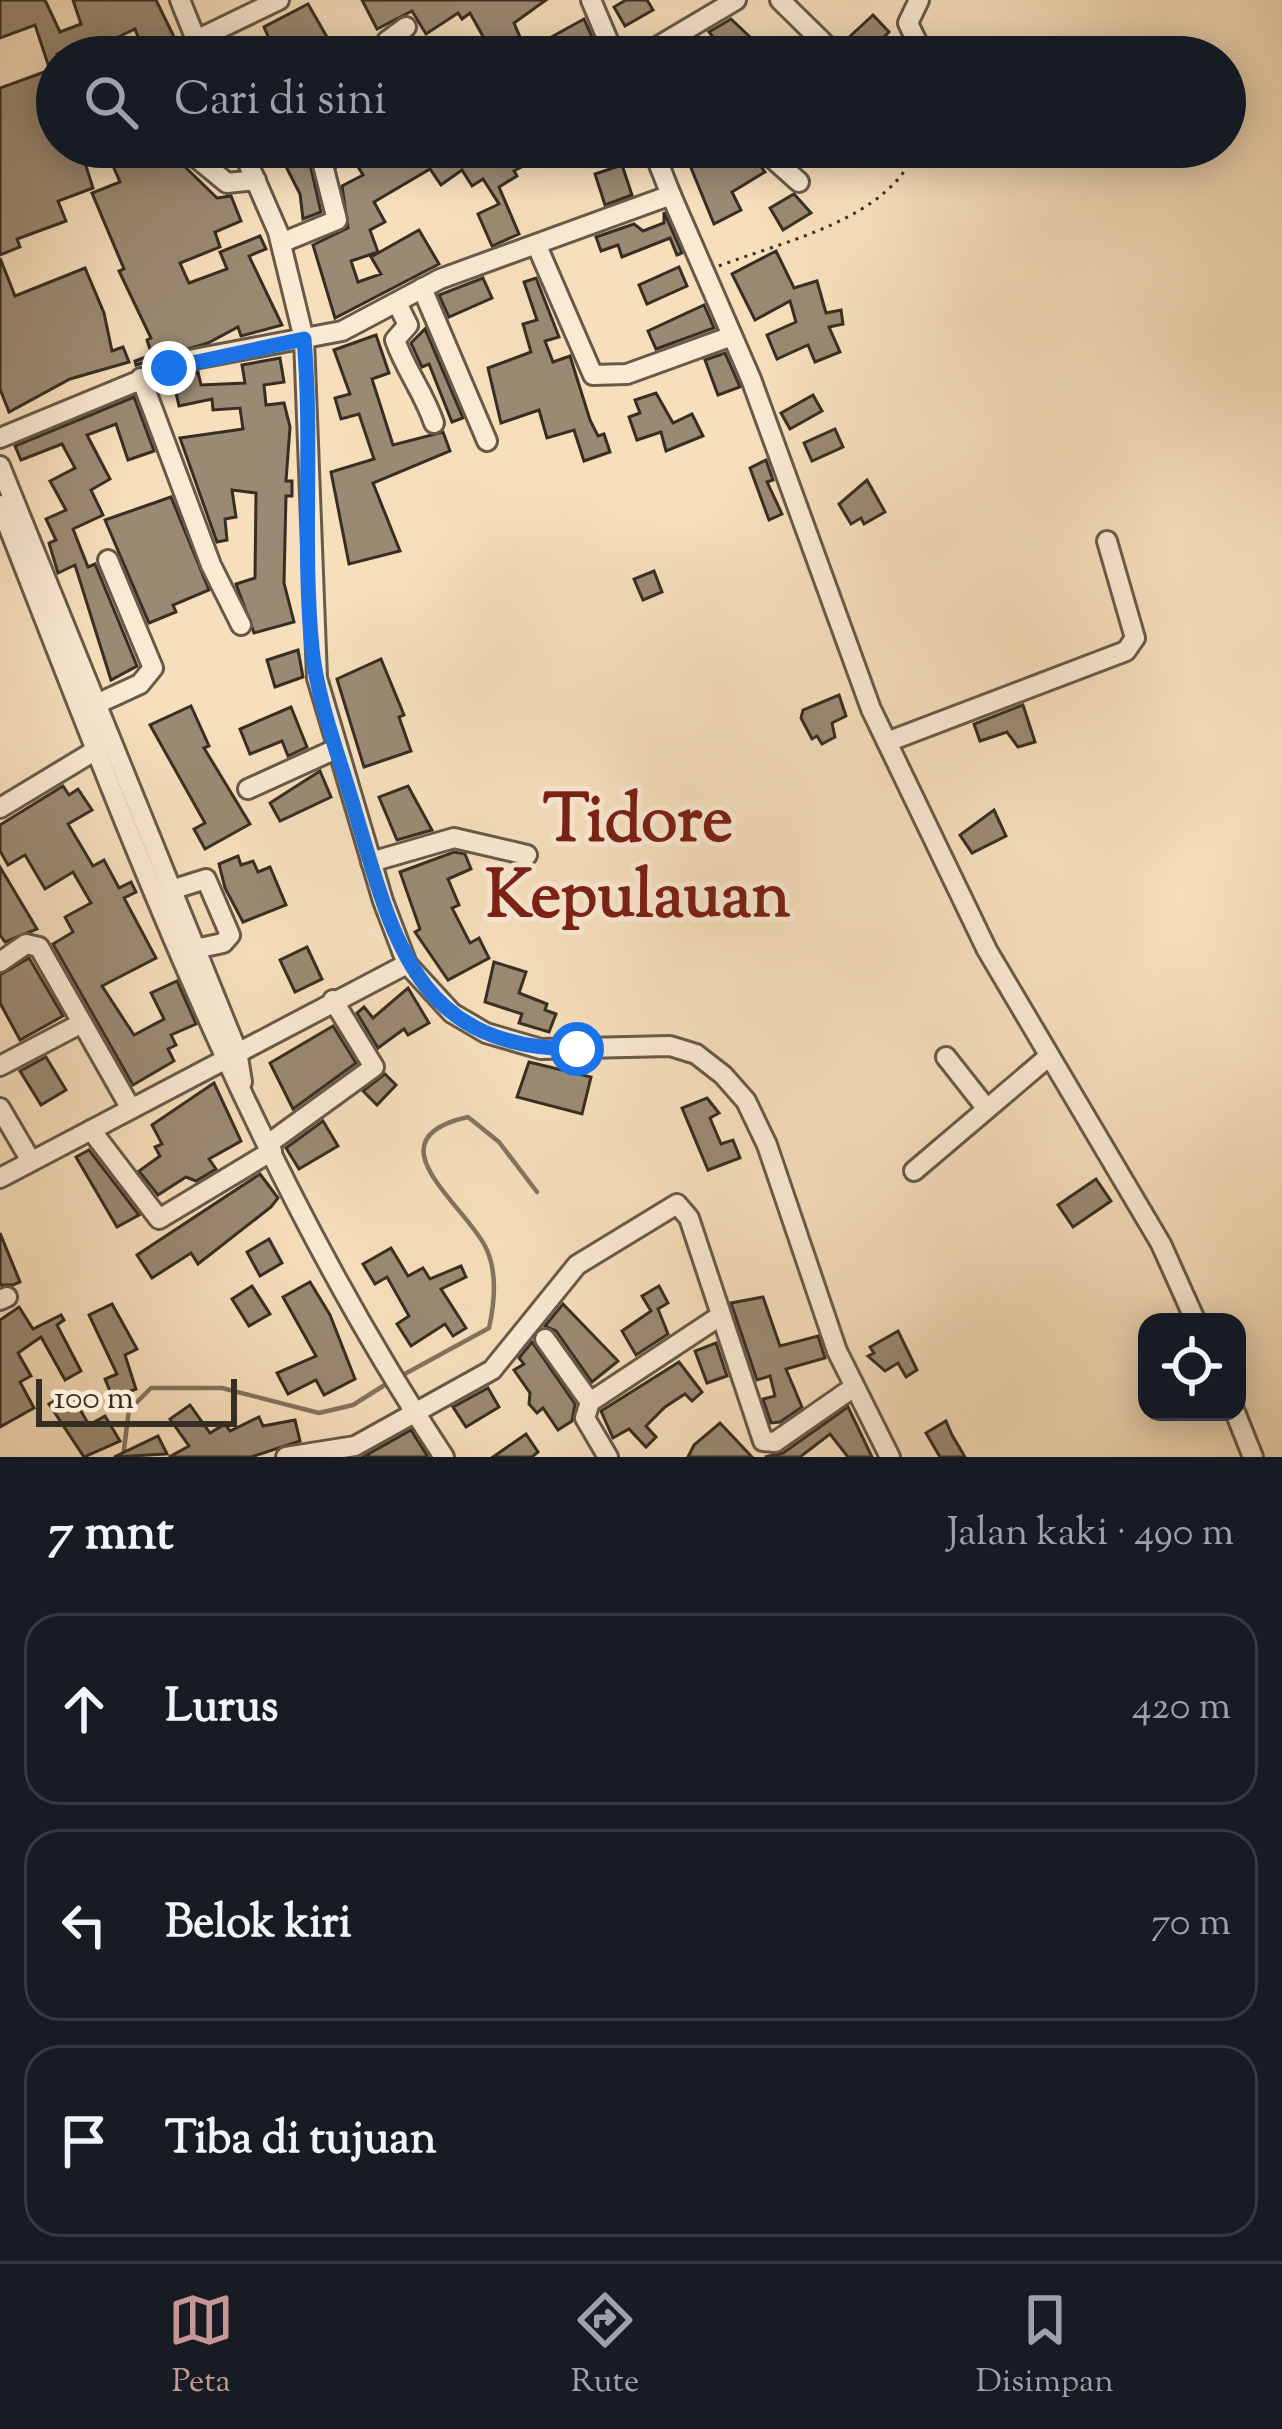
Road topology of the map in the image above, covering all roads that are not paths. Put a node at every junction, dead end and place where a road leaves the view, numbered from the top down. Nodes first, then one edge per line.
1 (180, 0) edge
2 (279, 0) edge
3 (591, 0) edge
4 (736, 0) edge
5 (780, 0) edge
6 (920, 0) edge
7 (406, 27) dead end
8 (195, 36) edge
9 (220, 36) edge
10 (394, 36) edge
11 (607, 36) edge
12 (677, 36) edge
13 (817, 36) edge
14 (914, 36) edge
15 (209, 168) edge
16 (251, 168) edge
17 (323, 168) edge
18 (660, 168) edge
19 (783, 168) edge
20 (256, 180) junction
21 (799, 182) dead end
22 (671, 195) junction
23 (281, 244) junction
24 (537, 246) junction
25 (422, 288) junction
26 (397, 303) junction
27 (732, 336) junction
28 (304, 339) junction
29 (141, 378) junction
30 (434, 423) dead end
31 (0, 438) edge
32 (487, 441) dead end
33 (0, 466) edge
34 (0, 505) edge
35 (1107, 541) dead end
36 (108, 560) dead end
37 (242, 625) dead end
38 (89, 708) junction
39 (886, 742) junction
40 (336, 749) junction
41 (97, 750) junction
42 (248, 789) dead end
43 (0, 808) edge
44 (527, 855) dead end
45 (370, 862) junction
46 (171, 890) junction
47 (195, 950) junction
48 (0, 962) edge
49 (407, 964) junction
50 (333, 1000) junction
51 (80, 1024) junction
52 (229, 1054) junction
53 (946, 1057) dead end
54 (1047, 1058) junction
55 (0, 1066) edge
56 (130, 1107) junction
57 (0, 1108) edge
58 (987, 1109) junction
59 (91, 1130) junction
60 (270, 1148) junction
61 (32, 1161) junction
62 (914, 1171) dead end
63 (0, 1178) edge
64 (1192, 1313) edge
65 (720, 1316) junction
66 (545, 1340) dead end
67 (854, 1387) junction
68 (590, 1402) junction
69 (413, 1410) junction
70 (1238, 1421) edge
71 (331, 1455) edge
72 (286, 1457) edge
73 (445, 1457) edge
74 (608, 1457) edge
75 (890, 1457) edge
76 (1252, 1457) edge

1 - 8 street
2 - 9 street
3 - 11 street
4 - 12 street
5 - 13 street
6 - 14 street
7 - 10 street
15 - 20 street
16 - 20 street
17 - 23 street
18 - 22 street
19 - 21 street
20 - 23 street
22 - 24 street
22 - 27 street
23 - 28 street
24 - 25 street
24 - 27 street
25 - 26 street
25 - 32 street
26 - 28 street
26 - 30 street
27 - 39 street
28 - 29 street
28 - 40 street
29 - 31 street
29 - 37 street
33 - 38 street
34 - 38 street
35 - 39 street
36 - 38 street
38 - 41 street
38 - 46 street
39 - 54 street
40 - 42 street
40 - 45 street
41 - 43 street
41 - 52 street
44 - 45 street
45 - 49 street
46 - 47 street
46 - 47 street
47 - 52 street
48 - 51 street
49 - 50 street
49 - 67 street
50 - 52 street
50 - 60 street
51 - 55 street
51 - 56 street
52 - 56 street
52 - 60 street
53 - 58 street
54 - 58 street
54 - 64 street
56 - 59 street
57 - 61 street
58 - 62 street
59 - 60 street
59 - 61 street
60 - 69 street
61 - 63 street
65 - 67 street
65 - 68 street
65 - 69 street
66 - 68 street
67 - 75 street
68 - 74 street
69 - 71 street
69 - 73 street
70 - 76 street
71 - 72 street

